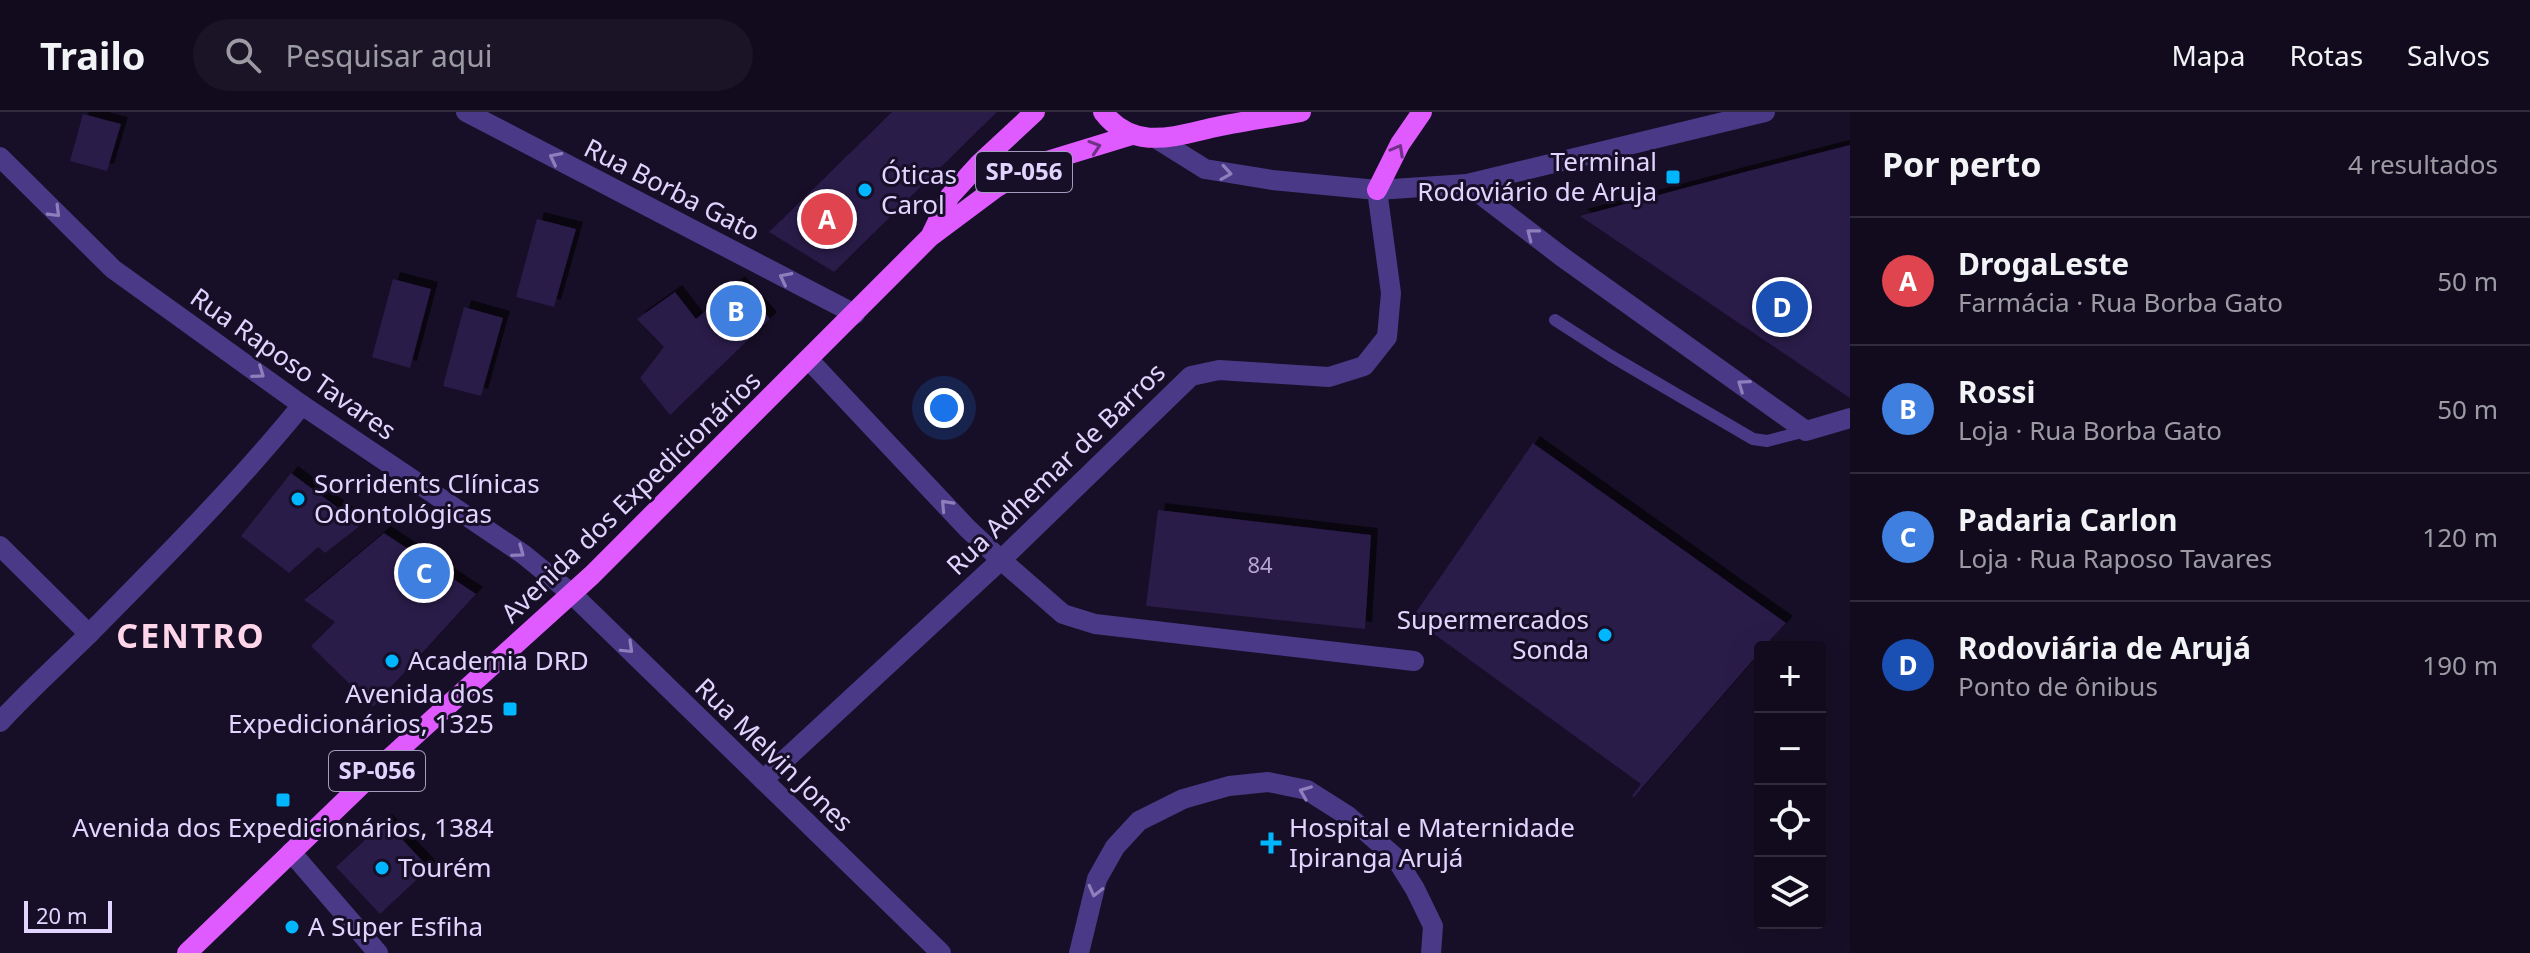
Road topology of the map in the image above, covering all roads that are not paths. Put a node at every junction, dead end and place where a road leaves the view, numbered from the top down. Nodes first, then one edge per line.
1 (466, 112) edge
2 (1035, 112) edge
3 (1103, 112) edge
4 (1301, 112) edge
5 (1422, 112) edge
6 (1765, 112) edge
7 (1220, 120) edge
8 (1132, 135) junction
9 (1157, 139) junction
10 (0, 157) edge
11 (1467, 184) junction
12 (1377, 190) junction
13 (930, 237) junction
14 (855, 314) junction
15 (1555, 320) dead end
16 (809, 360) junction
17 (302, 405) junction
18 (1850, 418) edge
19 (1806, 431) junction
20 (0, 546) edge
21 (1001, 560) junction
22 (572, 594) junction
23 (89, 634) junction
24 (1414, 661) dead end
25 (0, 722) edge
26 (763, 780) junction
27 (291, 852) junction
28 (187, 953) edge
29 (378, 953) edge
30 (941, 953) edge
31 (1079, 953) edge
32 (1431, 953) edge

14 -> 1 street, Rua Borba Gato
2 - 13 main road, Avenida dos Expedicionários / SP-056
3 - 8 main road, SP-056
4 - 7 main road
12 -> 5 main road
6 - 11 street
7 - 9 main road, SP-056
8 - 9 main road, SP-056
13 -> 8 main road, Avenida dos Expedicionários / SP-056
9 -> 12 street
10 -> 17 street, Rua Raposo Tavares
11 - 12 street
19 -> 11 street
12 - 21 street, Rua Adhemar de Barros
13 - 14 main road, Avenida dos Expedicionários / SP-056
14 - 16 main road, Avenida dos Expedicionários / SP-056
15 - 19 lane
21 -> 16 street
16 - 22 main road, Avenida dos Expedicionários / SP-056
17 -> 22 street, Rua Raposo Tavares
17 - 23 street
18 - 19 street
20 - 23 street
21 - 24 street
21 - 26 street, Rua Adhemar de Barros
22 -> 26 street, Rua Melvin Jones
22 - 27 main road, Avenida dos Expedicionários / SP-056
23 - 25 street
26 - 30 street, Rua Melvin Jones
27 - 28 main road, Avenida dos Expedicionários / SP-056
27 - 29 street
32 -> 31 street

